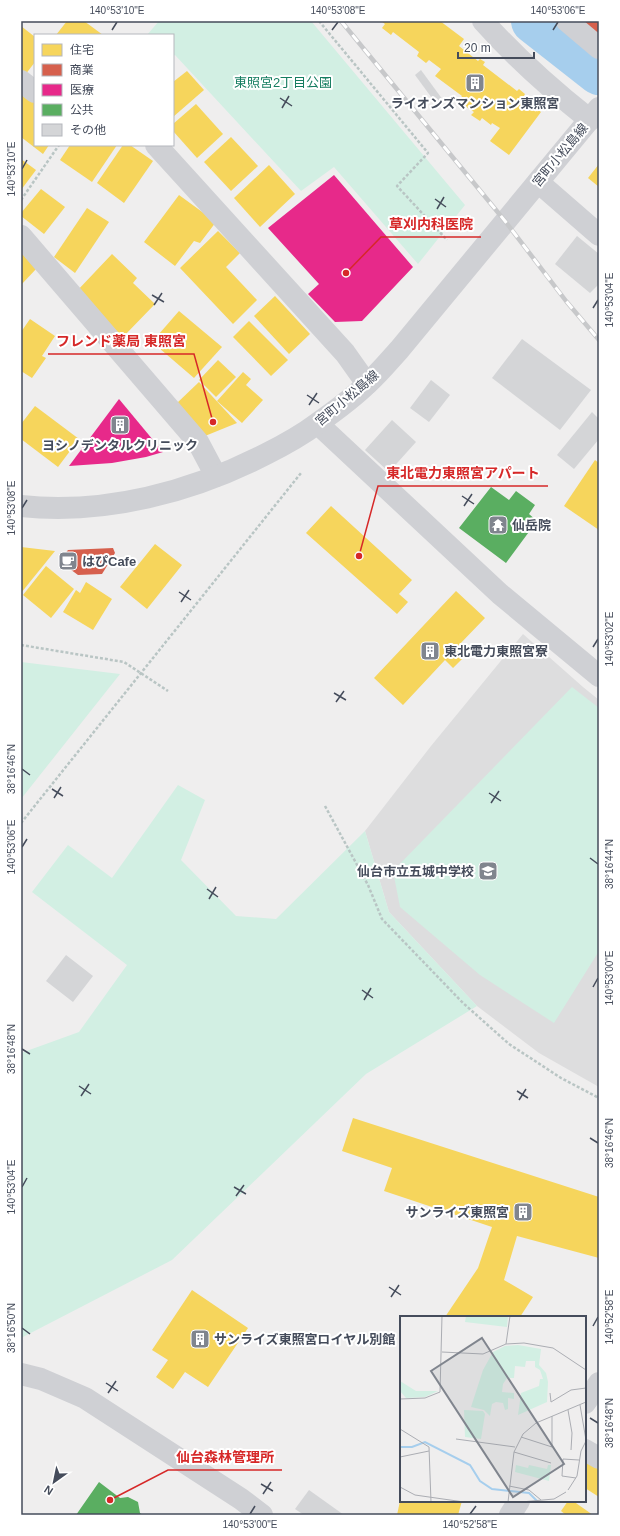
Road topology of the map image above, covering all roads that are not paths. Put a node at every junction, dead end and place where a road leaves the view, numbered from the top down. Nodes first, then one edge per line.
1 (483, 21) edge
2 (567, 21) edge
3 (599, 48) edge
4 (21, 81) edge
5 (34, 91) edge
6 (594, 114) edge
7 (157, 146) edge
8 (538, 182) junction
9 (599, 235) edge
10 (21, 236) edge
11 (367, 384) junction
12 (318, 424) junction
13 (216, 476) junction
14 (21, 506) edge
15 (599, 676) edge
16 (21, 1374) edge
17 (599, 1383) edge
18 (586, 1402) edge
19 (586, 1451) edge
20 (599, 1458) edge
21 (518, 1502) edge
22 (262, 1515) edge
23 (510, 1515) edge

1 - 6 street
2 - 3 street
4 - 5 street
6 - 8 street, 宮町小松島線
7 - 11 street
8 - 9 street
8 - 11 street, 宮町小松島線
10 - 13 street
11 - 12 street, 宮町小松島線
12 - 13 street, 宮町小松島線
12 - 15 street
13 - 14 street, 宮町小松島線
16 - 22 street
17 - 18 street
19 - 20 street
21 - 23 street

